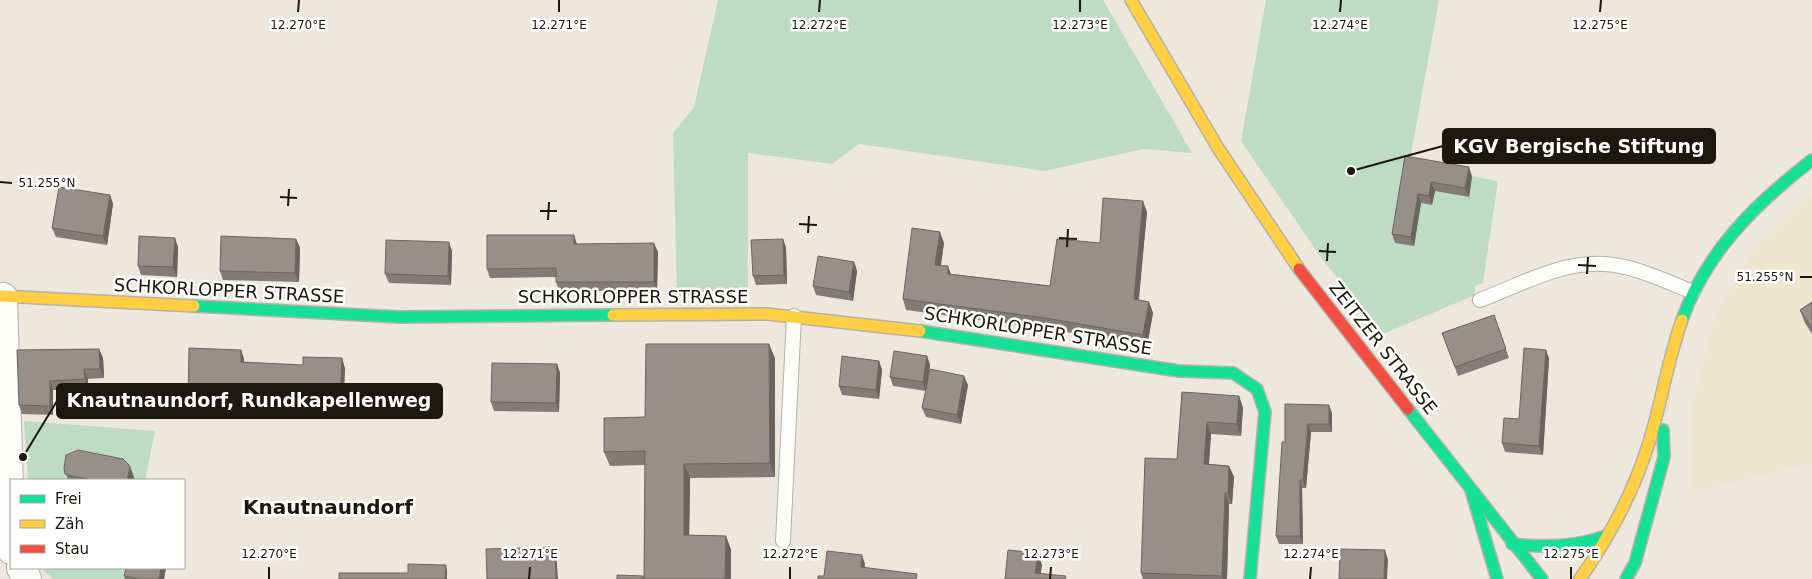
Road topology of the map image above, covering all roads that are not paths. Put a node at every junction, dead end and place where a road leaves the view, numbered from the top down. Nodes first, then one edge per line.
1 (1131, 0) edge
2 (1812, 160) edge
3 (1693, 292) junction
4 (1, 296) edge
5 (1480, 300) dead end
6 (794, 316) junction
7 (1662, 389) junction
8 (1471, 490) junction
9 (10, 525) edge
10 (1606, 536) junction
11 (783, 541) dead end
12 (1512, 544) junction
13 (1635, 563) junction
14 (1250, 579) edge
15 (1497, 579) edge
16 (1542, 579) edge
17 (1580, 579) edge
18 (1626, 579) edge
19 (1635, 579) edge

1 - 8 main road, ZEITZER STRASSE
2 - 3 main road
3 - 5 lane
3 - 7 main road
4 - 6 main road, SCHKORLOPPER STRASSE
4 - 9 street
6 - 11 lane
6 - 14 main road, SCHKORLOPPER STRASSE
7 - 10 main road
7 - 13 main road
8 - 12 main road, ZEITZER STRASSE
8 - 15 main road
10 - 12 main road
10 - 17 main road
12 - 16 main road, ZEITZER STRASSE
13 - 18 main road
13 - 19 main road

